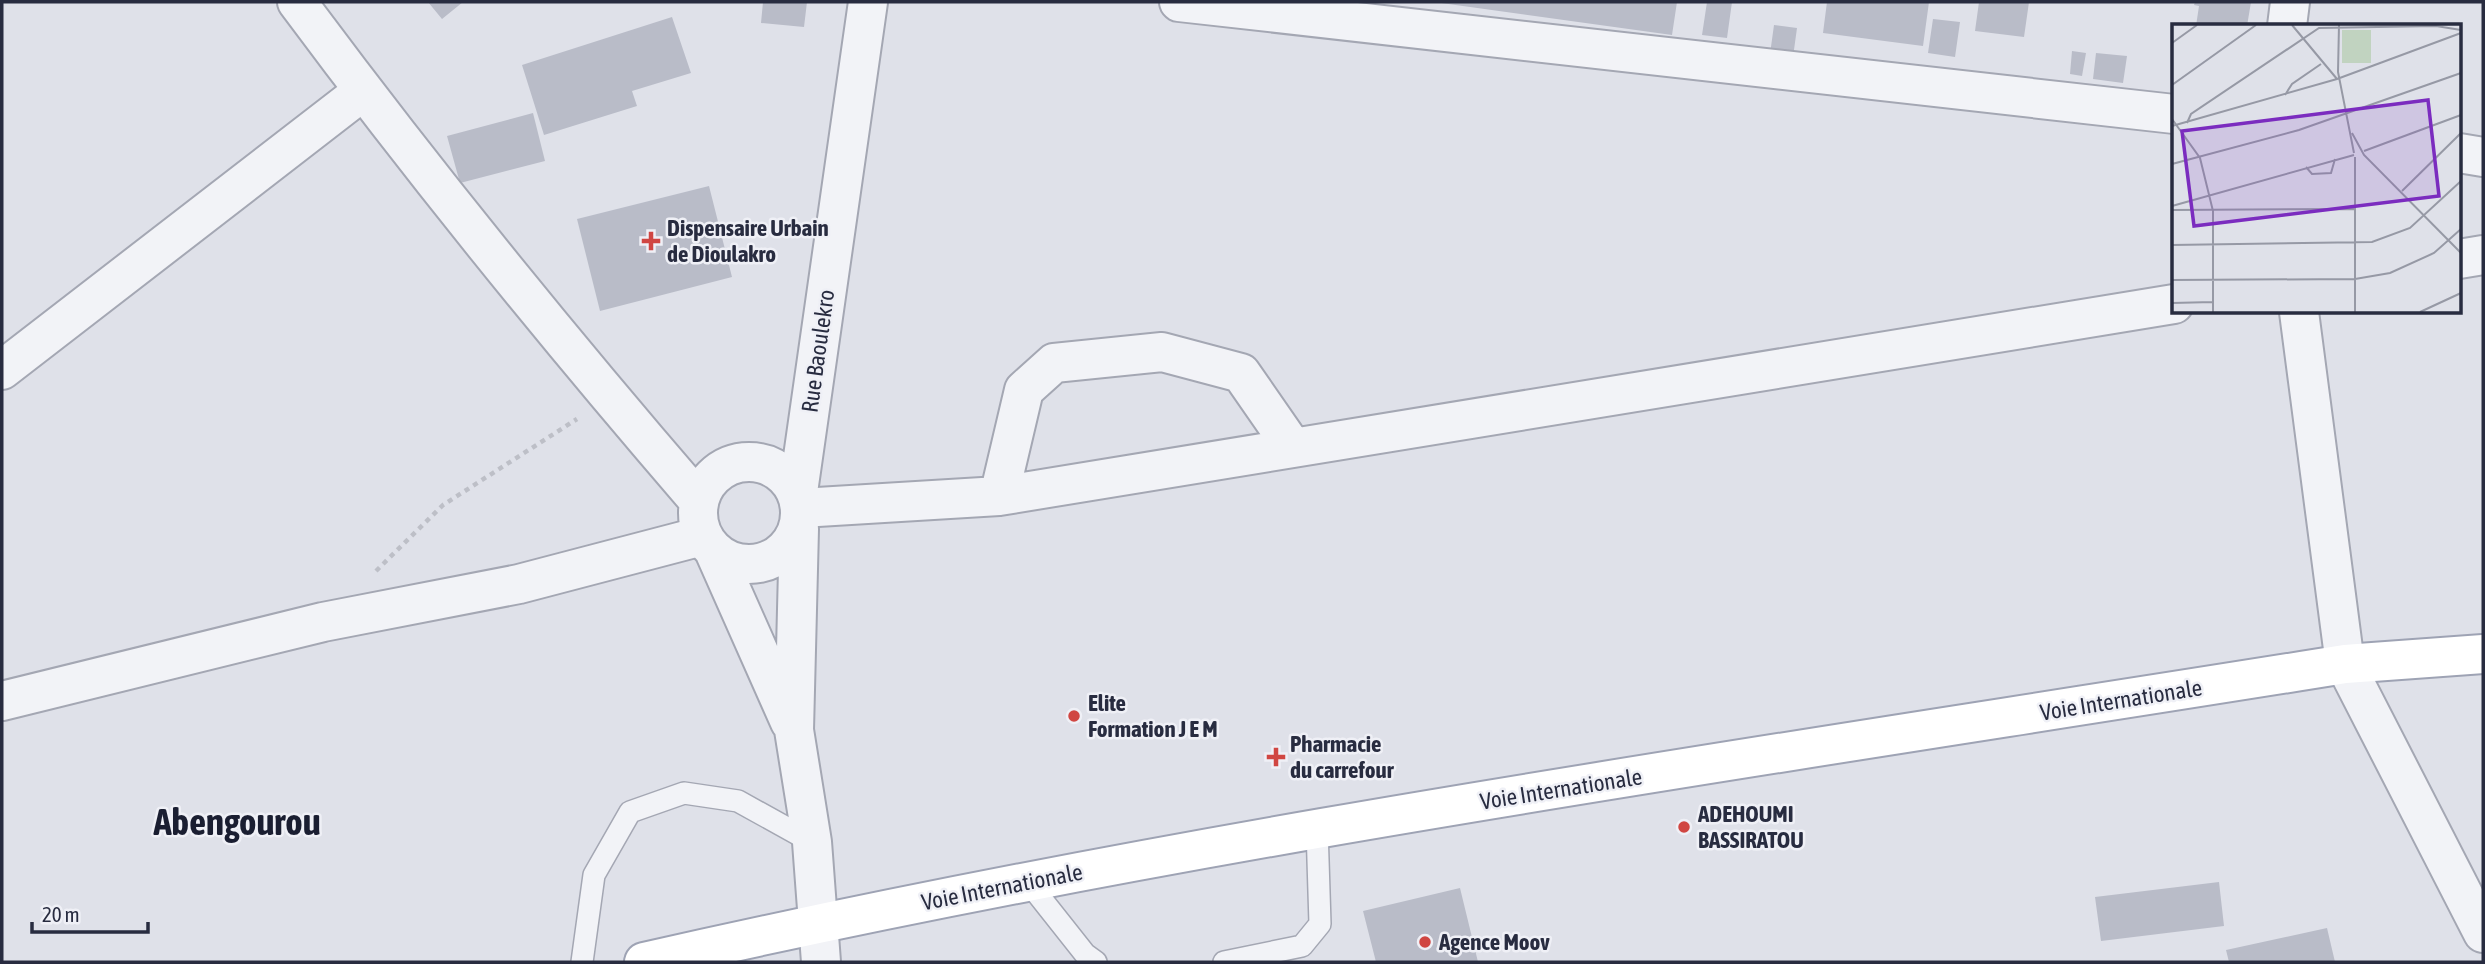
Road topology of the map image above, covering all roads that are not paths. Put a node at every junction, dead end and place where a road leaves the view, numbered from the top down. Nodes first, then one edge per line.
1 (297, 2) edge
2 (868, 2) edge
3 (1179, 2) edge
4 (2290, 2) edge
5 (2287, 24) edge
6 (363, 91) junction
7 (2172, 114) edge
8 (2460, 153) edge
9 (2483, 157) edge
10 (2483, 255) edge
11 (2460, 259) edge
12 (2172, 304) edge
13 (2299, 313) edge
14 (2, 370) edge
15 (1293, 448) junction
16 (999, 496) junction
17 (799, 510) junction
18 (705, 530) junction
19 (2483, 654) edge
20 (2345, 664) junction
21 (2, 701) edge
22 (794, 730) junction
23 (1317, 828) junction
24 (812, 842) junction
25 (1028, 882) junction
26 (817, 923) junction
27 (2483, 933) edge
28 (582, 962) edge
29 (644, 962) edge
30 (821, 962) edge
31 (1096, 962) edge
32 (1224, 962) edge

1 - 6 street
2 - 17 street, Rue Baoulekro
3 - 7 street
4 - 5 street
6 - 14 street
6 - 18 street
8 - 9 street
10 - 11 street
12 - 15 street
13 - 20 street
15 - 16 street
15 - 16 street
16 - 17 street
17 - 18 street
17 - 18 street
17 - 22 street, Rue Baoulekro
18 - 21 street
18 - 22 street, Rue Baoulekro
19 - 20 main road, Voie Internationale
20 - 23 main road, Voie Internationale
20 - 27 street
22 - 24 street, Rue Baoulekro
23 - 25 main road, Voie Internationale
23 - 32 lane
24 - 26 street, Rue Baoulekro
24 - 28 lane
25 - 26 main road, Voie Internationale
25 - 31 lane
26 - 29 main road, Voie Internationale
26 - 30 street, Rue Baoulekro

